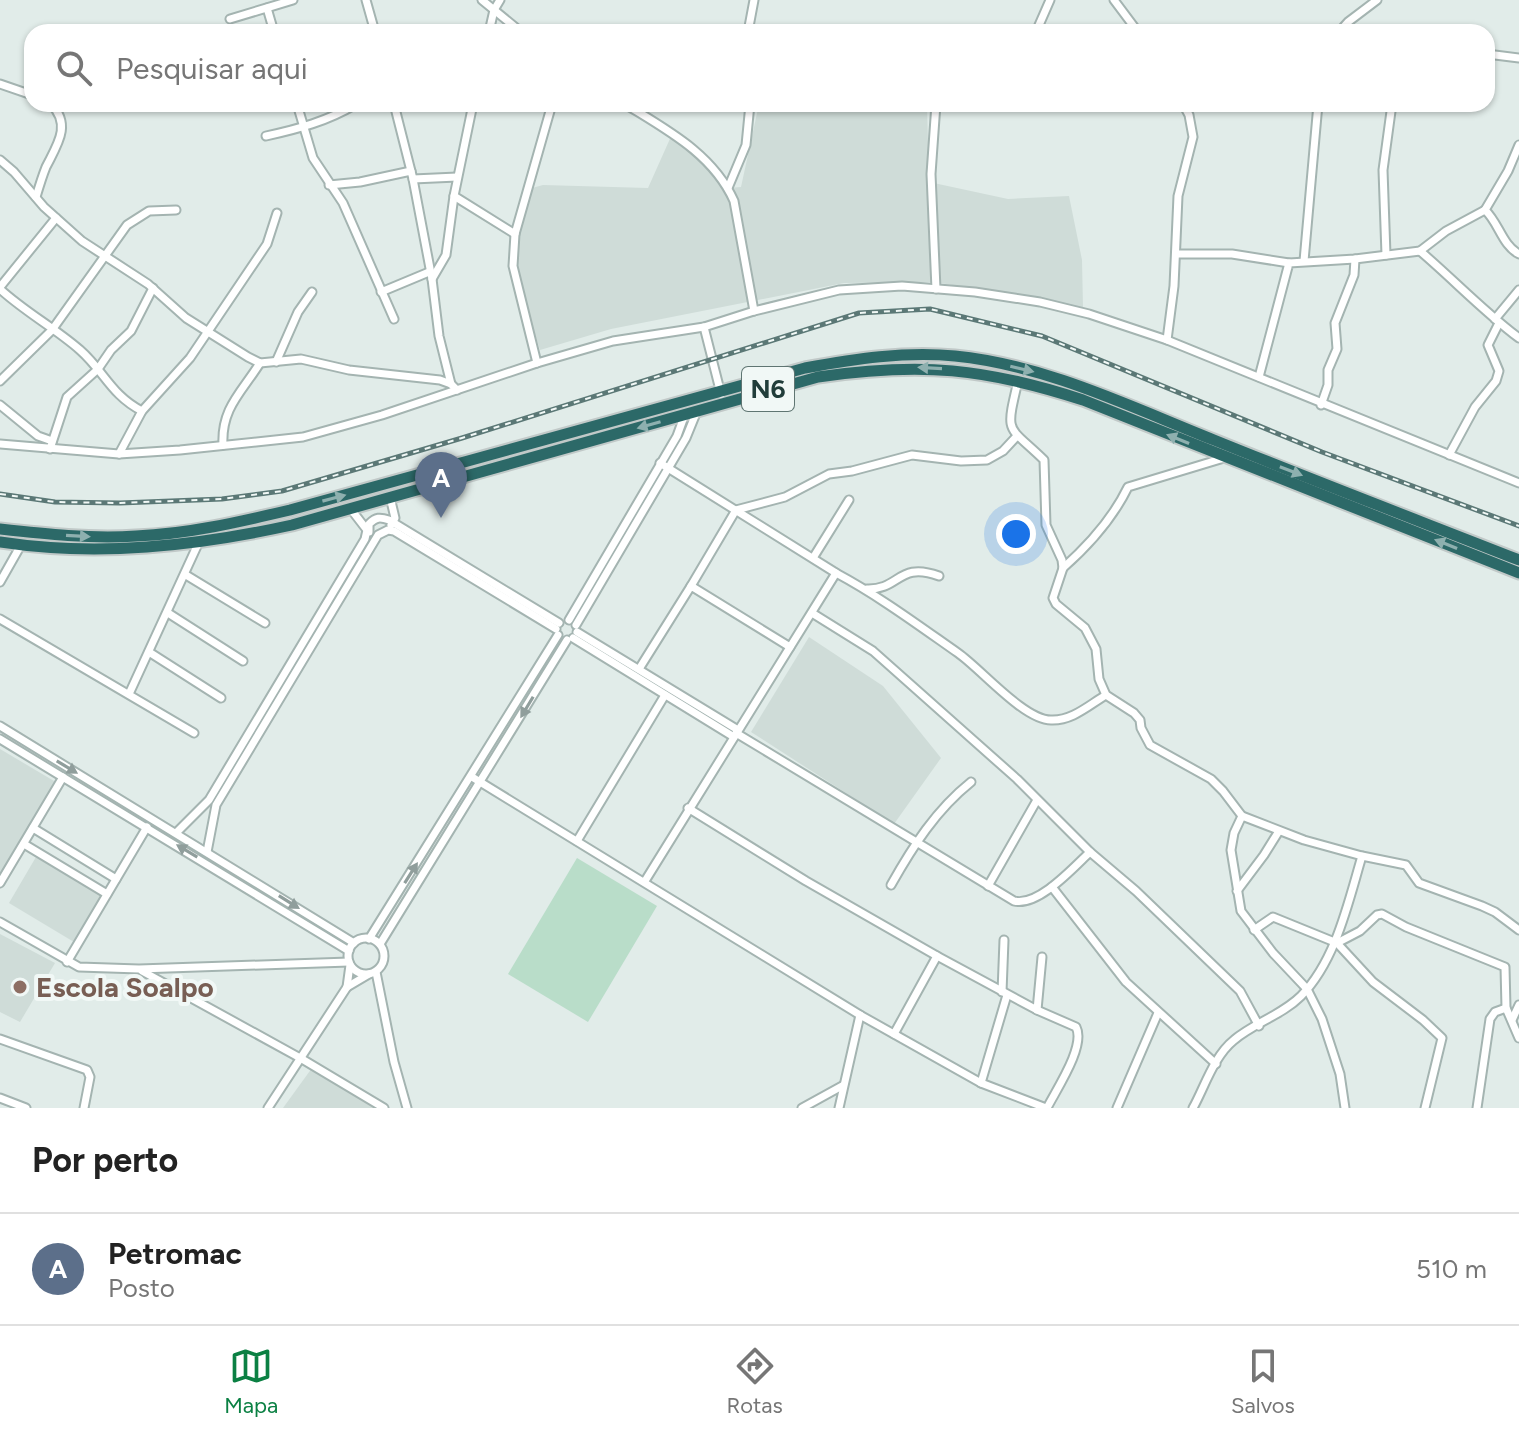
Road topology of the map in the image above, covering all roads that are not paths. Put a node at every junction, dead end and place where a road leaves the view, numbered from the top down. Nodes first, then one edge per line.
1 (293, 0) edge
2 (366, 0) edge
3 (482, 0) edge
4 (500, 0) edge
5 (754, 0) edge
6 (1050, 0) edge
7 (1114, 0) edge
8 (1377, 0) edge
9 (267, 5) edge
10 (494, 10) junction
11 (230, 19) dead end
12 (373, 24) edge
13 (491, 24) edge
14 (511, 24) edge
15 (750, 24) edge
16 (1040, 24) edge
17 (1132, 24) edge
18 (1346, 24) edge
19 (1495, 55) edge
20 (1519, 58) edge
21 (0, 84) edge
22 (24, 92) edge
23 (57, 112) edge
24 (299, 112) edge
25 (342, 112) edge
26 (396, 112) edge
27 (471, 112) edge
28 (550, 112) edge
29 (638, 112) edge
30 (752, 112) edge
31 (935, 112) edge
32 (1187, 112) edge
33 (1317, 112) edge
34 (1391, 112) edge
35 (303, 128) junction
36 (266, 136) dead end
37 (1519, 145) edge
38 (0, 160) edge
39 (412, 175) junction
40 (457, 177) junction
41 (329, 185) junction
42 (728, 188) junction
43 (454, 196) junction
44 (36, 197) junction
45 (176, 210) dead end
46 (1485, 210) junction
47 (277, 213) dead end
48 (56, 218) junction
49 (515, 234) junction
50 (1420, 251) junction
51 (1176, 254) junction
52 (1519, 254) edge
53 (1386, 255) junction
54 (105, 257) junction
55 (1355, 259) junction
56 (1304, 261) junction
57 (1289, 263) junction
58 (431, 276) junction
59 (0, 288) edge
60 (153, 288) junction
61 (936, 289) junction
62 (1519, 290) edge
63 (312, 292) dead end
64 (381, 292) junction
65 (754, 311) junction
66 (394, 319) dead end
67 (1497, 321) junction
68 (704, 327) junction
69 (52, 330) junction
70 (207, 331) junction
71 (1519, 338) edge
72 (1167, 340) junction
73 (276, 362) junction
74 (260, 363) junction
75 (537, 363) junction
76 (98, 369) junction
77 (1259, 377) junction
78 (0, 381) edge
79 (1018, 381) junction
80 (454, 387) junction
81 (722, 397) junction
82 (0, 405) edge
83 (1321, 405) junction
84 (142, 411) junction
85 (691, 413) junction
86 (1017, 436) junction
87 (0, 444) edge
88 (51, 445) junction
89 (223, 445) junction
90 (119, 454) junction
91 (1449, 455) junction
92 (1224, 458) junction
93 (660, 463) junction
94 (669, 468) junction
95 (1519, 483) edge
96 (390, 497) junction
97 (849, 500) dead end
98 (350, 508) junction
99 (736, 510) junction
100 (393, 522) junction
101 (0, 529) edge
102 (367, 530) junction
103 (388, 530) junction
104 (378, 535) junction
105 (0, 542) edge
106 (198, 544) junction
107 (21, 545) junction
108 (813, 558) junction
109 (1519, 560) edge
110 (1063, 568) junction
111 (836, 573) junction
112 (1519, 573) edge
113 (186, 575) junction
114 (939, 576) dead end
115 (0, 582) edge
116 (691, 586) junction
117 (865, 589) junction
118 (168, 613) junction
119 (812, 613) junction
120 (0, 619) edge
121 (265, 623) dead end
122 (557, 629) junction
123 (572, 631) junction
124 (790, 647) junction
125 (149, 652) junction
126 (243, 661) dead end
127 (639, 669) junction
128 (129, 694) junction
129 (665, 695) junction
130 (1106, 695) junction
131 (221, 698) dead end
132 (0, 726) edge
133 (194, 733) dead end
134 (736, 733) junction
135 (0, 739) edge
136 (240, 757) junction
137 (63, 777) junction
138 (472, 777) junction
139 (971, 782) dead end
140 (481, 783) junction
141 (1037, 800) junction
142 (688, 808) junction
143 (1242, 816) junction
144 (147, 827) junction
145 (33, 828) junction
146 (1279, 831) junction
147 (176, 833) junction
148 (577, 841) junction
149 (915, 843) junction
150 (24, 844) junction
151 (207, 852) junction
152 (1090, 852) junction
153 (1362, 856) junction
154 (116, 879) junction
155 (645, 881) junction
156 (0, 883) edge
157 (891, 885) dead end
158 (988, 886) junction
159 (1052, 887) junction
160 (1237, 891) junction
161 (107, 894) junction
162 (0, 922) edge
163 (1254, 930) junction
164 (1519, 930) edge
165 (369, 939) junction
166 (1004, 940) dead end
167 (1336, 942) junction
168 (354, 943) junction
169 (380, 944) junction
170 (349, 951) junction
171 (937, 956) junction
172 (1042, 957) dead end
173 (67, 962) junction
174 (349, 964) junction
175 (139, 969) junction
176 (372, 973) junction
177 (347, 987) junction
178 (1307, 989) junction
179 (1005, 993) junction
180 (1519, 1005) edge
181 (1506, 1008) junction
182 (1037, 1010) junction
183 (1158, 1013) junction
184 (860, 1015) junction
185 (1512, 1020) junction
186 (1259, 1026) junction
187 (894, 1034) junction
188 (1519, 1038) edge
189 (0, 1039) edge
190 (302, 1059) junction
191 (1216, 1064) junction
192 (981, 1083) junction
193 (842, 1086) junction
194 (0, 1098) edge
195 (26, 1108) edge
196 (84, 1108) edge
197 (268, 1108) edge
198 (384, 1108) edge
199 (407, 1108) edge
200 (802, 1108) edge
201 (839, 1108) edge
202 (1046, 1108) edge
203 (1117, 1108) edge
204 (1193, 1108) edge
205 (1345, 1108) edge
206 (1425, 1108) edge
207 (1477, 1108) edge

1 - 9 street
2 - 12 street
3 - 10 street
4 - 10 street
5 - 15 street
6 - 16 street
7 - 17 street
8 - 18 street
9 - 11 street
10 - 13 street
10 - 14 street
19 - 20 street
21 - 22 street
23 - 44 street
24 - 35 street
25 - 35 street
26 - 39 street
27 - 40 street
28 - 49 street
29 - 42 street
30 - 42 street
31 - 61 street
32 - 51 street
33 - 56 street
34 - 53 street
35 - 36 street
35 - 41 street
37 - 46 street
38 - 44 street
39 - 40 street
39 - 41 street
39 - 58 street
40 - 43 street
41 - 64 street
42 - 65 street
43 - 49 street
43 - 58 street
44 - 48 street
45 - 54 street
46 - 50 street
46 - 52 street
47 - 70 street
48 - 54 street
48 - 59 street
49 - 75 street
50 - 53 street
50 - 67 street
51 - 57 street
51 - 72 street
53 - 55 street
54 - 60 street
54 - 69 street
55 - 56 street
55 - 83 street
56 - 57 street
57 - 77 street
58 - 64 street
58 - 80 street
59 - 69 street
60 - 70 street
60 - 76 street
61 - 65 street
61 - 72 street
62 - 67 street
63 - 73 street
64 - 66 street
65 - 68 street
67 - 71 street
67 - 91 street
68 - 75 street
68 - 81 street
69 - 76 street
69 - 78 street
70 - 74 street
70 - 84 street
72 - 77 street
73 - 74 street
73 - 80 street
74 - 89 street
75 - 80 street
76 - 84 street
76 - 88 street
77 - 83 street
79 -> 81 highway, N6
79 - 86 street
92 -> 79 highway, N6
80 - 89 street
81 - 85 highway, N6
101 -> 81 highway, N6
81 -> 109 highway, N6
82 - 88 street
83 - 91 street
84 - 90 street
85 - 93 street
85 - 94 street
85 -> 96 highway, N6
86 - 99 street
86 - 110 street
87 - 88 street
88 - 90 street
89 - 90 street
91 - 95 street
92 - 110 street
112 -> 92 highway, N6
93 - 94 street
93 - 123 street
94 - 99 street
94 - 123 street
96 - 98 highway, N6
96 - 100 street
97 - 108 street
98 - 102 street
98 - 106 highway, N6
99 - 108 street
99 - 116 street
100 - 102 street
100 - 103 street
100 - 122 street
102 - 104 street
102 - 136 street
103 - 104 street
103 - 122 street
104 - 136 street
105 - 107 highway, N6
106 - 107 highway, N6
106 - 113 street
107 - 115 street
108 - 111 street
110 - 130 street
111 - 117 street
111 - 119 street
113 - 118 street
113 - 121 street
114 - 117 street
116 - 124 street
116 - 127 street
117 - 130 street
118 - 125 street
118 - 126 street
119 - 124 street
119 - 141 street
120 - 128 street
122 - 123 street
122 - 123 street
122 - 138 street
123 - 127 street
123 - 129 street
123 -> 140 street
124 - 134 street
125 - 128 street
125 - 131 street
127 - 134 street
128 - 133 street
129 - 134 street
129 - 148 street
130 - 143 street
132 -> 147 street
134 - 142 street
134 - 149 street
135 - 137 street
136 - 147 street
136 - 151 street
137 - 144 street
137 - 145 street
138 - 140 street
165 -> 138 street
139 - 149 street
140 - 148 street
140 - 169 street
141 - 152 street
141 - 158 street
142 - 155 street
142 - 171 street
143 - 146 street
143 - 160 street
144 - 154 street
170 -> 144 street
145 - 150 street
145 - 154 street
146 - 153 street
146 - 160 street
147 - 151 street
148 - 155 street
149 - 157 street
149 - 158 street
150 - 156 street
150 - 161 street
151 -> 168 street
152 - 159 street
152 - 186 street
153 - 164 street
153 - 167 street
154 - 161 street
155 - 184 street
158 - 159 street
159 - 183 street
160 - 163 street
161 - 173 street
162 - 173 street
163 - 167 street
163 - 178 street
165 - 168 street
165 - 169 street
166 - 179 street
167 - 178 street
167 - 181 street
167 - 206 street
168 - 170 street
169 - 176 street
170 - 174 street
171 - 179 street
171 - 187 street
172 - 182 street
173 - 175 street
174 - 175 street
174 - 176 street
174 - 177 street
175 - 190 street
176 - 177 street
176 - 199 street
177 - 190 street
178 - 186 street
178 - 205 street
179 - 182 street
179 - 192 street
180 - 185 street
181 - 185 street
181 - 207 street
182 - 202 street
183 - 191 street
183 - 203 street
184 - 187 street
184 - 193 street
185 - 188 street
186 - 191 street
187 - 192 street
189 - 196 street
190 - 197 street
190 - 198 street
191 - 204 street
192 - 202 street
193 - 200 street
193 - 201 street
194 - 195 street

